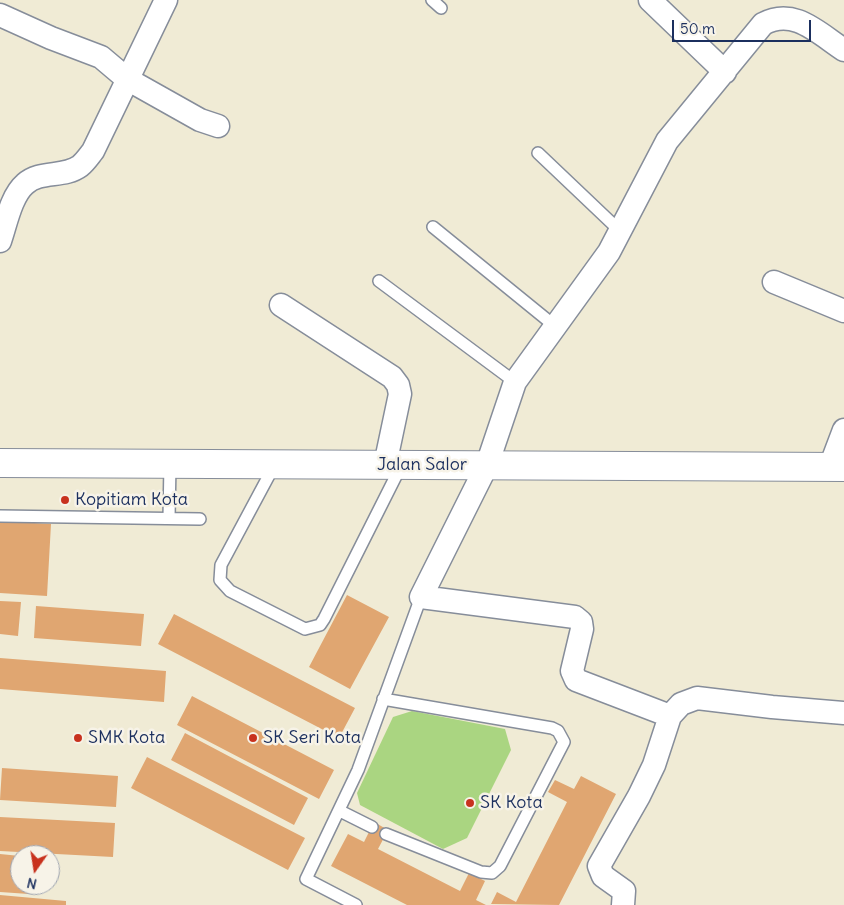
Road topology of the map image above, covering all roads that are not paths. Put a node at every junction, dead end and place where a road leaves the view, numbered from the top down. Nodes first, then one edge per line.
1 (166, 0) edge
2 (650, 0) edge
3 (0, 15) edge
4 (844, 50) edge
5 (725, 72) junction
6 (127, 79) junction
7 (218, 126) dead end
8 (538, 153) dead end
9 (433, 227) dead end
10 (619, 230) junction
11 (0, 241) edge
12 (379, 280) dead end
13 (774, 282) dead end
14 (281, 305) dead end
15 (844, 311) edge
16 (556, 326) junction
17 (515, 382) junction
18 (844, 430) edge
19 (0, 463) edge
20 (170, 464) junction
21 (275, 464) junction
22 (393, 465) junction
23 (487, 465) junction
24 (837, 467) edge
25 (0, 516) edge
26 (169, 518) junction
27 (200, 519) dead end
28 (422, 597) junction
29 (383, 699) junction
30 (844, 713) edge
31 (670, 716) junction
32 (340, 810) junction
33 (372, 827) dead end
34 (386, 834) dead end
35 (356, 905) edge
36 (623, 905) edge

1 - 6 street
2 - 5 street
3 - 6 street
4 - 5 street
5 - 10 street
6 - 7 street
6 - 11 street
8 - 10 lane
9 - 16 lane
10 - 16 street
12 - 17 lane
13 - 15 street
14 - 22 street
16 - 17 street
17 - 23 street
18 - 24 street
19 - 20 main road, Jalan Salor
20 - 21 main road, Jalan Salor
20 - 26 lane
21 - 22 main road, Jalan Salor
21 - 22 lane
22 - 23 main road, Jalan Salor
23 - 24 main road, Jalan Salor
23 - 28 street
25 - 26 lane
26 - 27 lane
28 - 29 lane
28 - 31 street
29 - 32 lane
29 - 34 lane
30 - 31 street
31 - 36 street
32 - 33 lane
32 - 35 lane

